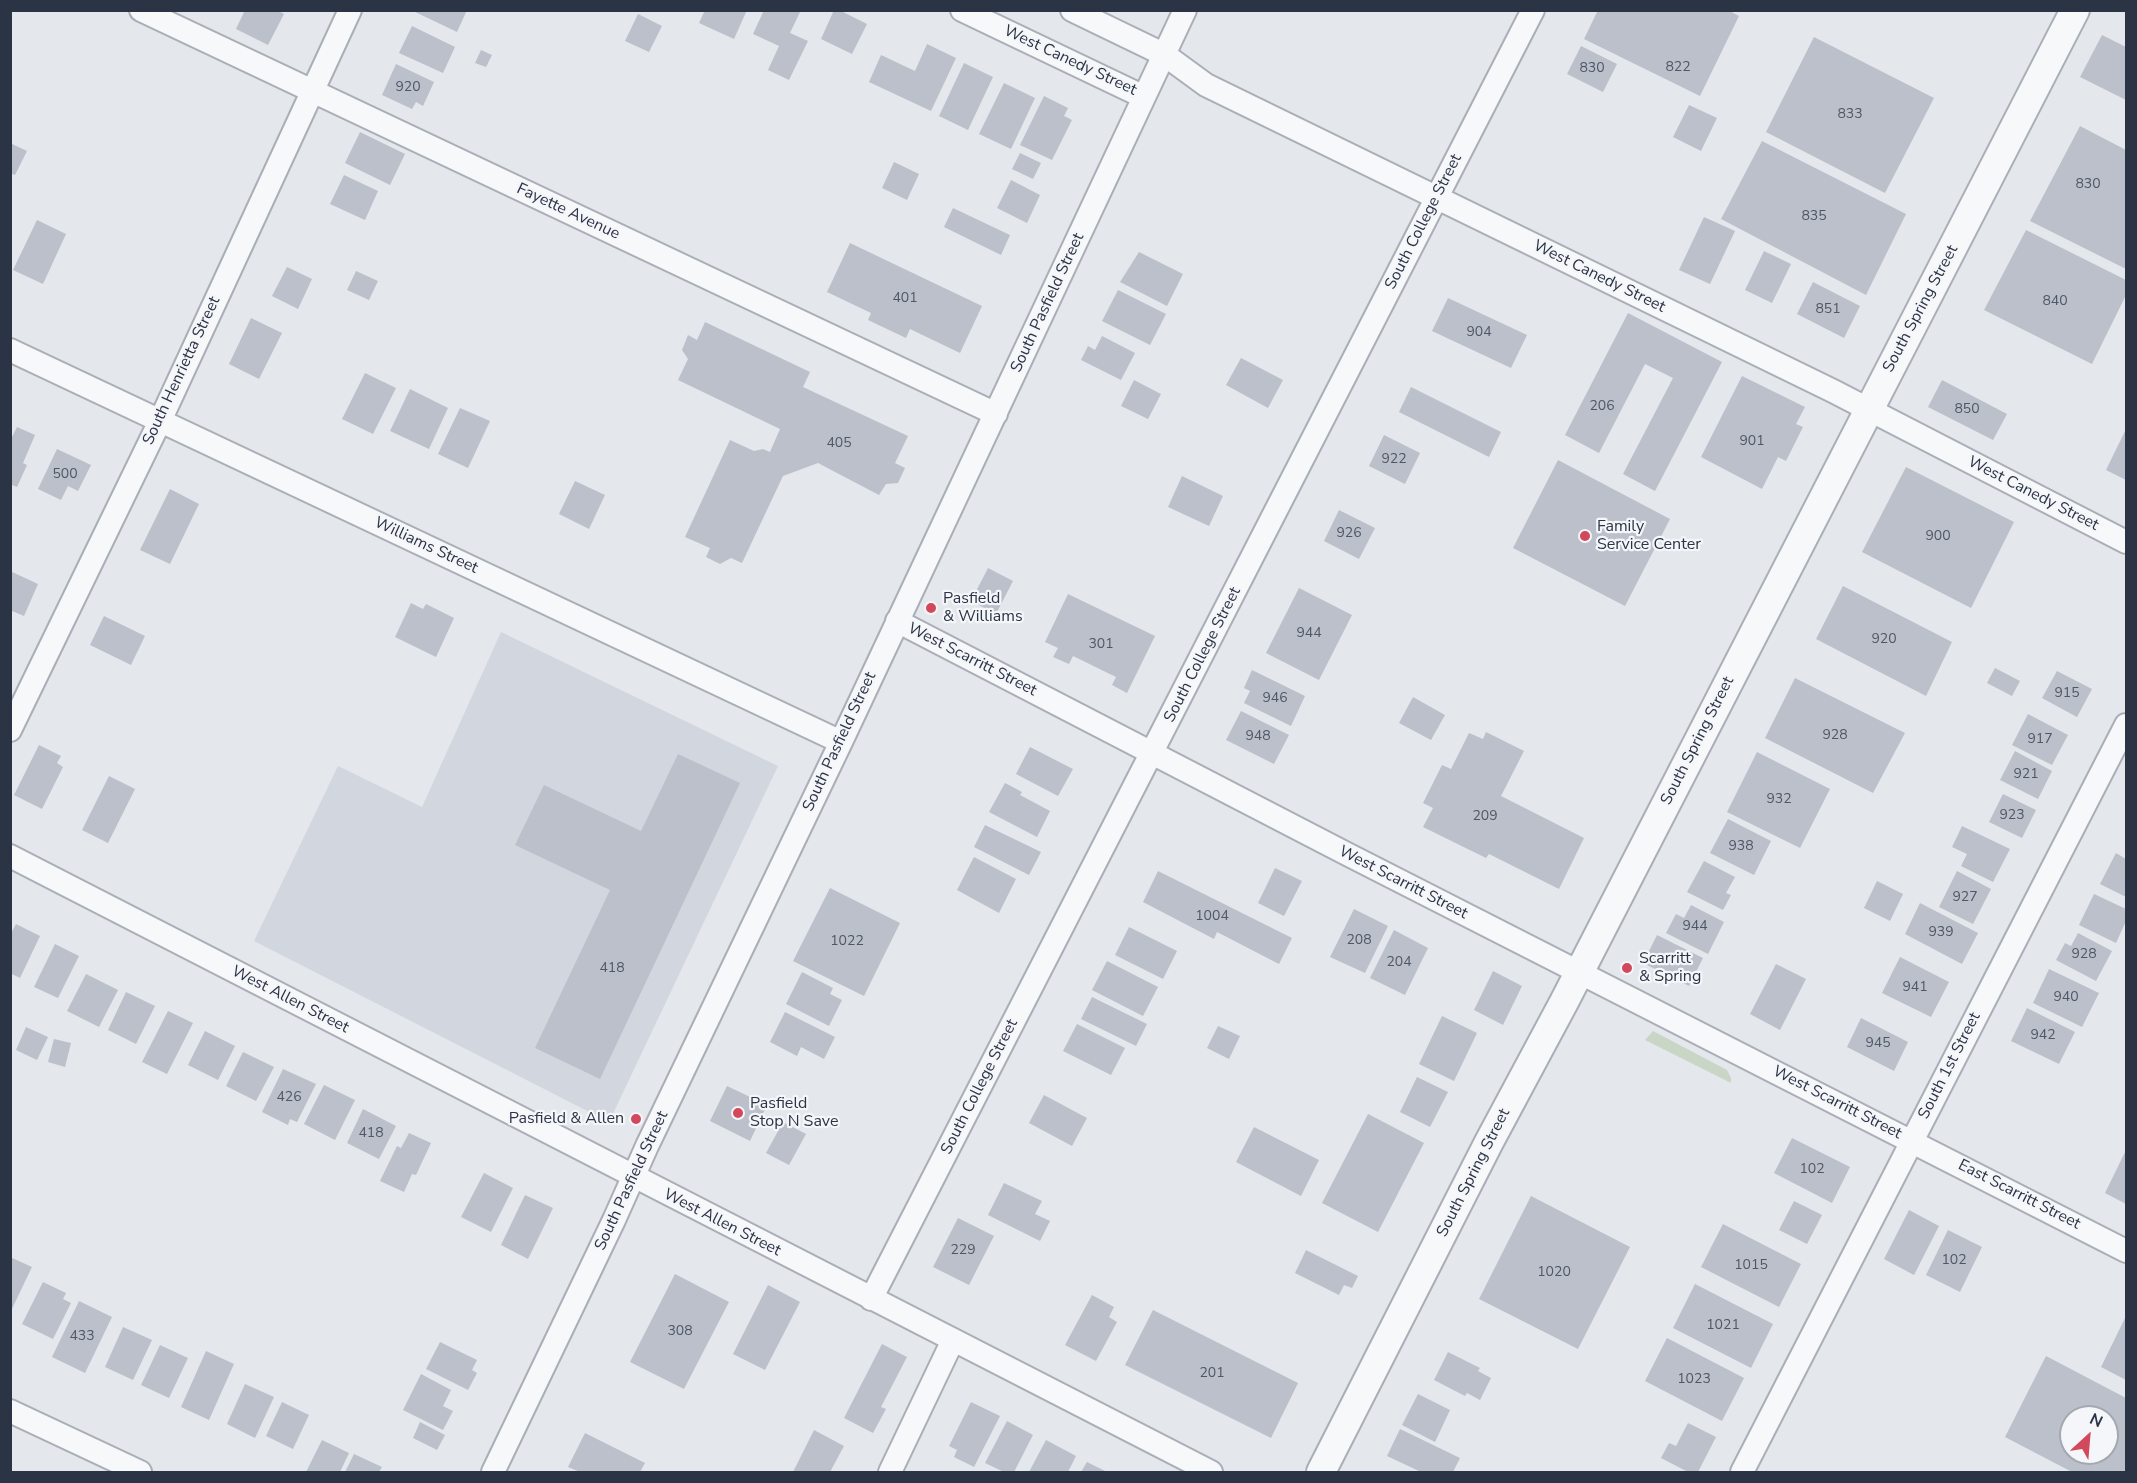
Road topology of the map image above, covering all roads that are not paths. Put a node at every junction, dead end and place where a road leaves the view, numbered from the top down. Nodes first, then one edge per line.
1 (141, 10) edge
2 (350, 10) edge
3 (962, 10) edge
4 (1072, 10) edge
5 (1185, 10) edge
6 (1533, 10) edge
7 (2075, 10) edge
8 (1165, 55) junction
9 (312, 91) junction
10 (1144, 97) junction
11 (1437, 197) junction
12 (10, 350) edge
13 (1869, 409) junction
14 (996, 414) junction
15 (160, 421) junction
16 (2127, 542) edge
17 (897, 621) junction
18 (2127, 725) edge
19 (10, 730) edge
20 (841, 742) junction
21 (1152, 753) junction
22 (10, 856) edge
23 (1579, 973) junction
24 (1912, 1140) junction
25 (634, 1177) junction
26 (2127, 1251) edge
27 (871, 1299) junction
28 (952, 1340) junction
29 (10, 1412) edge
30 (140, 1473) edge
31 (493, 1473) edge
32 (890, 1473) edge
33 (1211, 1473) edge
34 (1321, 1473) edge
35 (1742, 1473) edge

1 - 9 street, Fayette Avenue
2 - 9 street, South Henrietta Street
3 - 10 street, West Canedy Street
4 - 8 street, West Canedy Street
5 - 8 street, South Pasfield Street
6 - 11 street, South College Street
7 - 13 street, South Spring Street
8 - 10 street, South Pasfield Street
8 - 11 street, West Canedy Street
9 - 14 street, Fayette Avenue
9 - 15 street, South Henrietta Street
10 - 14 street, South Pasfield Street
11 - 13 street, West Canedy Street
11 - 21 street, South College Street
12 - 15 street, Williams Street
13 - 16 street, West Canedy Street
13 - 23 street, South Spring Street
14 - 17 street, South Pasfield Street
15 - 19 street, South Henrietta Street
15 - 20 street, Williams Street
17 - 20 street, South Pasfield Street
17 - 21 street, West Scarritt Street
18 - 24 street, South 1st Street
20 - 25 street, South Pasfield Street
21 - 23 street, West Scarritt Street
21 - 27 street, South College Street
22 - 25 street, West Allen Street
23 - 24 street, West Scarritt Street
23 - 34 street, South Spring Street
24 - 26 street, East Scarritt Street
24 - 35 street, South 1st Street
25 - 27 street, West Allen Street
25 - 31 street, South Pasfield Street
27 - 28 street, West Allen Street
28 - 32 street
28 - 33 street, West Allen Street
29 - 30 street

